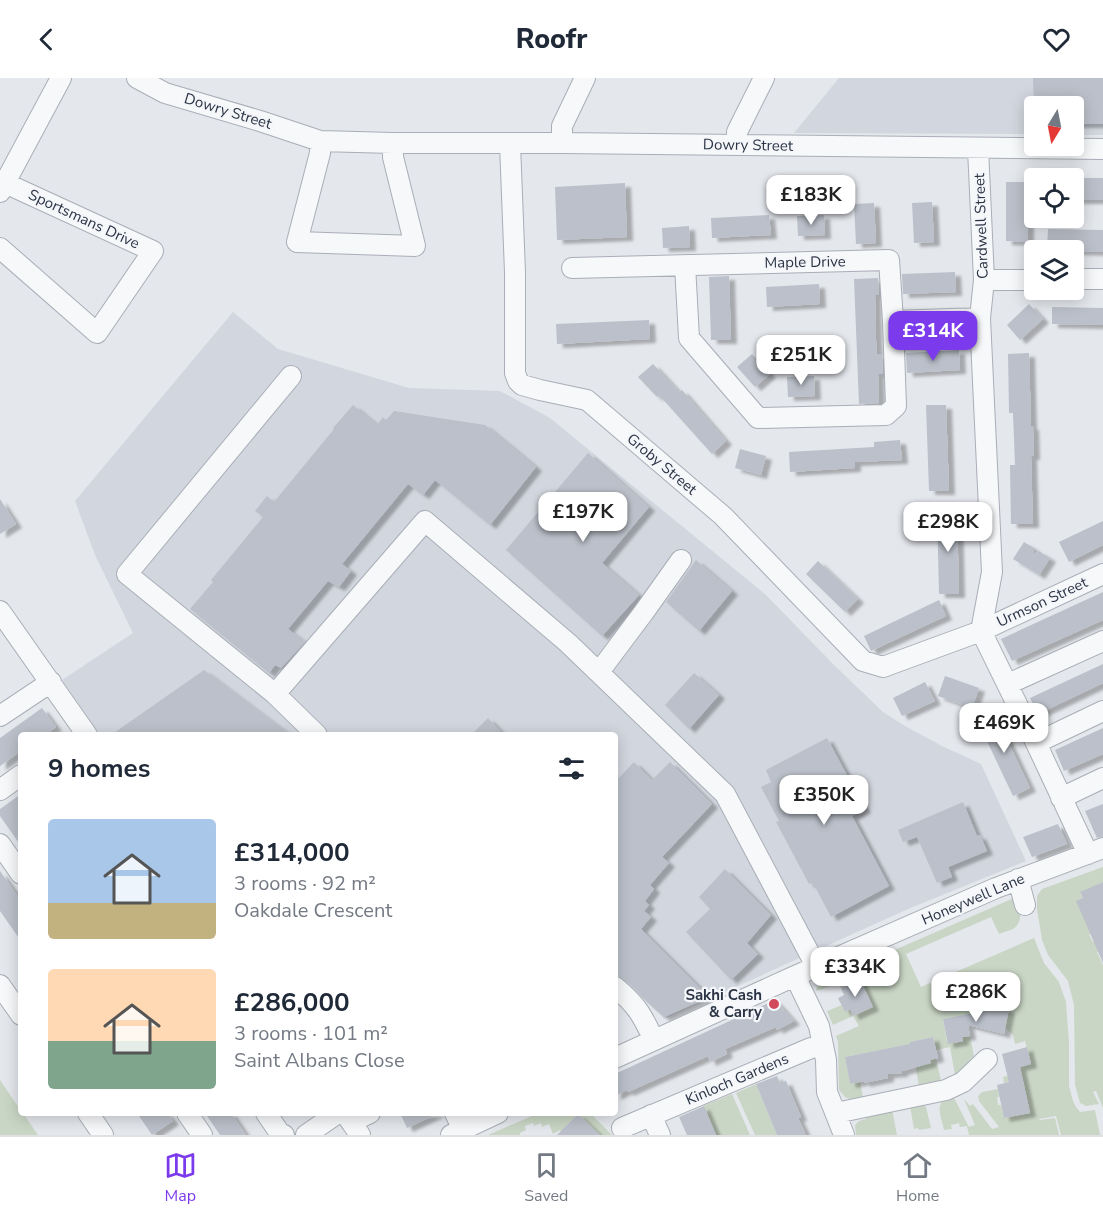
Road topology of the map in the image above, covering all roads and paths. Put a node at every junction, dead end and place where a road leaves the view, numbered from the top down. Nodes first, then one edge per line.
1 (61, 78) edge
2 (137, 78) edge
3 (585, 78) edge
4 (764, 78) edge
5 (320, 141) junction
6 (393, 143) junction
7 (562, 143) junction
8 (510, 144) junction
9 (737, 145) junction
10 (978, 148) junction
11 (1103, 149) edge
12 (2, 187) edge
13 (0, 248) edge
14 (685, 265) junction
15 (572, 268) dead end
16 (1084, 279) edge
17 (1103, 279) edge
18 (984, 280) junction
19 (1024, 280) edge
20 (980, 318) junction
21 (893, 321) junction
22 (291, 376) dead end
23 (681, 560) dead end
24 (1103, 574) edge
25 (0, 611) edge
26 (981, 631) junction
27 (1103, 641) edge
28 (599, 672) junction
29 (51, 682) junction
30 (1008, 684) junction
31 (275, 694) junction
32 (1103, 711) edge
33 (0, 716) edge
34 (83, 732) edge
35 (314, 732) edge
36 (1036, 742) junction
37 (18, 777) edge
38 (1103, 778) edge
39 (0, 790) edge
40 (1062, 798) junction
41 (0, 844) edge
42 (1095, 851) edge
43 (18, 870) edge
44 (1018, 879) junction
45 (1025, 904) dead end
46 (816, 966) junction
47 (795, 976) junction
48 (0, 985) edge
49 (618, 989) edge
50 (18, 1012) edge
51 (654, 1040) junction
52 (823, 1046) junction
53 (618, 1057) edge
54 (987, 1059) dead end
55 (836, 1113) junction
56 (651, 1115) junction
57 (90, 1116) edge
58 (189, 1116) edge
59 (268, 1116) edge
60 (488, 1116) edge
61 (348, 1121) edge
62 (456, 1126) edge
63 (622, 1128) dead end
64 (103, 1135) edge
65 (202, 1135) edge
66 (284, 1135) edge
67 (306, 1135) edge
68 (660, 1135) edge
69 (844, 1135) edge

1 - 12 street, Sportsmans Drive
2 - 5 street, Dowry Street
3 - 7 street
4 - 9 street
5 - 6 street, Dowry Street
5 - 6 street
6 - 8 street, Dowry Street
7 - 8 street, Dowry Street
7 - 9 street, Dowry Street
8 - 26 street, Groby Street
9 - 10 street, Dowry Street
10 - 11 street, Dowry Street
10 - 18 street, Cardwell Street
12 - 13 street, Sportsmans Drive
14 - 15 street, Maple Drive
14 - 21 street, Maple Drive
14 - 21 street
16 - 17 street
18 - 19 street
18 - 20 street, Cardwell Street
20 - 21 street
20 - 26 street, Cardwell Street
22 - 31 street
23 - 28 street
24 - 26 street, Urmson Street
25 - 29 street
26 - 30 street
27 - 30 street
28 - 31 street
28 - 46 street
29 - 33 street
29 - 34 street
30 - 36 street
31 - 35 street
32 - 36 street
36 - 40 street
37 - 39 street
38 - 40 street
40 - 42 street
41 - 43 street
42 - 44 street, Honeywell Lane
44 - 45 street
44 - 46 street, Honeywell Lane
46 - 47 street, Honeywell Lane
47 - 51 street, Honeywell Lane
47 - 52 street
48 - 50 street
49 - 51 street
51 - 53 street, Honeywell Lane
52 - 55 street
52 - 56 street, Kinloch Gardens
54 - 55 street
55 - 69 street
56 - 63 street, Kinloch Gardens
56 - 68 street
57 - 64 street
58 - 65 street
59 - 66 street
60 - 62 street
61 - 67 street

